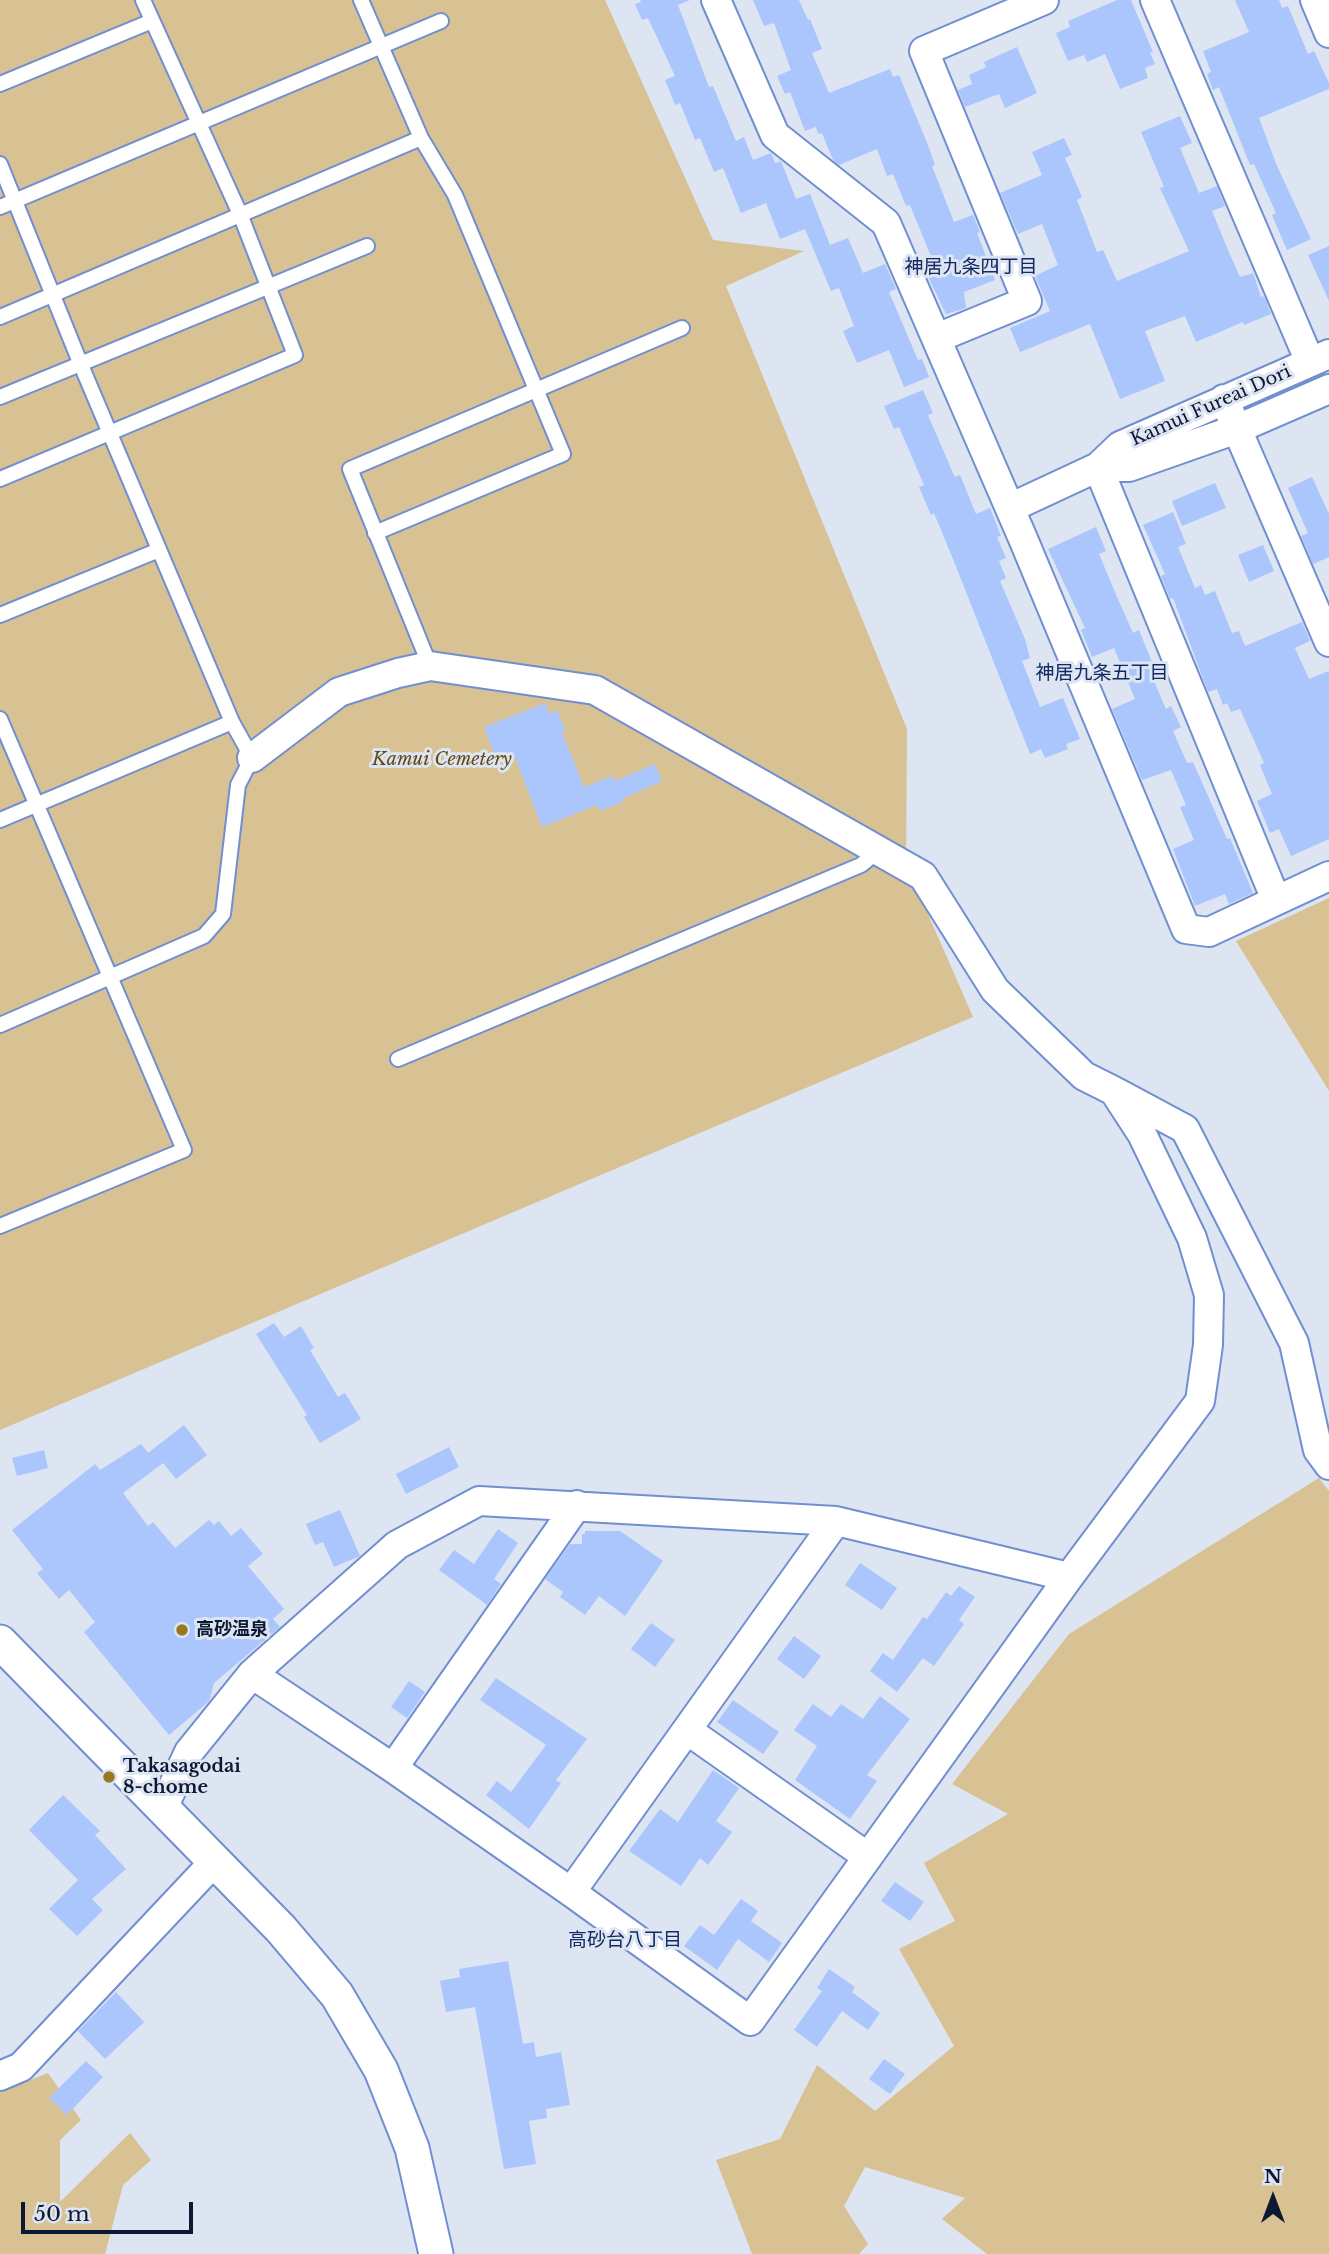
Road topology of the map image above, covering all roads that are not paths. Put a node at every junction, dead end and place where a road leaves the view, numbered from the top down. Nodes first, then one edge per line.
1 (143, 0) edge
2 (361, 0) edge
3 (716, 0) edge
4 (1044, 0) edge
5 (1155, 0) edge
6 (1315, 0) edge
7 (995, 10) edge
8 (152, 21) junction
9 (440, 21) dead end
10 (1329, 33) edge
11 (380, 47) junction
12 (0, 84) edge
13 (198, 124) junction
14 (421, 138) junction
15 (0, 164) edge
16 (16, 200) junction
17 (0, 207) edge
18 (240, 214) junction
19 (367, 246) dead end
20 (267, 286) junction
21 (52, 296) junction
22 (0, 317) edge
23 (682, 328) dead end
24 (937, 338) junction
25 (1320, 358) edge
26 (81, 365) junction
27 (1329, 389) edge
28 (535, 390) junction
29 (0, 397) edge
30 (1224, 399) junction
31 (1237, 429) junction
32 (110, 433) junction
33 (1098, 467) junction
34 (0, 479) edge
35 (1010, 508) junction
36 (375, 533) junction
37 (159, 550) junction
38 (0, 615) edge
39 (1329, 642) edge
40 (430, 666) junction
41 (0, 719) edge
42 (232, 722) junction
43 (252, 758) junction
44 (37, 804) junction
45 (0, 820) edge
46 (878, 851) junction
47 (1329, 876) edge
48 (1276, 900) junction
49 (110, 976) junction
50 (0, 1025) edge
51 (398, 1059) dead end
52 (1114, 1091) junction
53 (0, 1226) edge
54 (1329, 1418) edge
55 (1323, 1457) edge
56 (577, 1505) junction
57 (836, 1521) junction
58 (1069, 1577) junction
59 (0, 1642) edge
60 (252, 1674) junction
61 (687, 1730) junction
62 (393, 1768) junction
63 (163, 1808) junction
64 (868, 1857) junction
65 (215, 1861) junction
66 (571, 1892) junction
67 (0, 2076) edge
68 (436, 2254) edge

1 - 8 lane
2 - 11 lane
3 - 24 street
4 - 7 street
5 - 25 street
6 - 10 street
7 - 24 street
8 - 12 lane
8 - 13 lane
9 - 11 lane
11 - 13 lane
11 - 14 lane
13 - 16 lane
13 - 18 lane
14 - 18 lane
14 - 28 lane
15 - 16 lane
16 - 17 lane
16 - 21 lane
18 - 20 lane
18 - 21 lane
19 - 20 lane
20 - 26 lane
20 - 32 lane
21 - 22 lane
21 - 26 lane
23 - 28 lane
24 - 35 street
25 - 30 street, Kamui Fureai Dori
26 - 29 lane
26 - 32 lane
27 - 31 street, Kamui Fureai Dori
28 - 36 lane
28 - 36 lane
30 - 31 street
30 - 33 street, Kamui Fureai Dori
31 - 33 street, Kamui Fureai Dori
31 - 39 street
32 - 34 lane
32 - 37 lane
33 - 35 street, Kamui Fureai Dori
33 - 48 street
35 - 48 street
36 - 40 lane
37 - 38 lane
37 - 42 lane
40 - 43 street
40 - 46 street
41 - 44 lane
42 - 43 lane
42 - 44 lane
43 - 49 lane
44 - 45 lane
44 - 49 lane
46 - 51 lane
46 - 52 street
47 - 48 street
49 - 50 lane
49 - 53 lane
52 - 55 street
52 - 58 street
54 - 55 street
56 - 57 street
56 - 60 street
56 - 62 street
57 - 58 street
57 - 61 street
58 - 64 street
59 - 63 street
60 - 62 street
60 - 63 street
61 - 64 street
61 - 66 street
62 - 66 street
63 - 65 street
64 - 66 street
65 - 67 street
65 - 68 street

